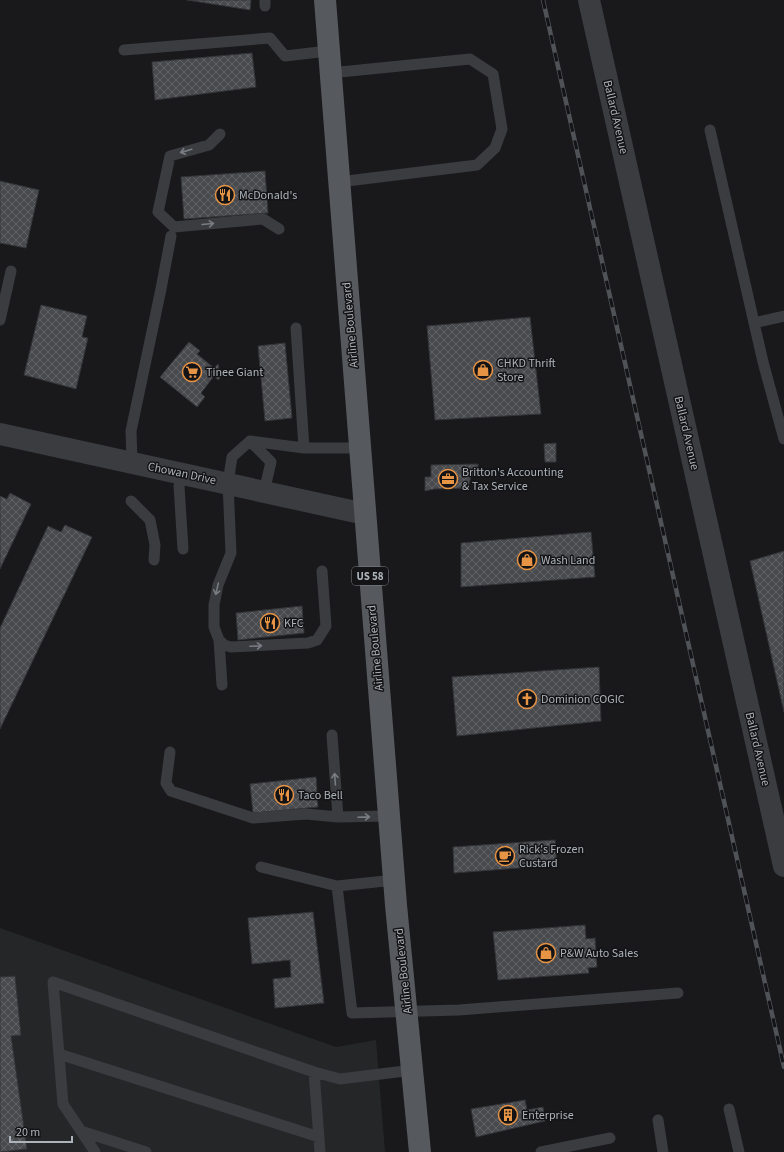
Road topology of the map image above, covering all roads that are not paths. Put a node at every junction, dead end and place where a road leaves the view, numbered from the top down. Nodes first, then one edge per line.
1 (324, 0) edge
2 (590, 0) edge
3 (124, 50) dead end
4 (328, 51) junction
5 (330, 73) junction
6 (710, 130) dead end
7 (220, 134) dead end
8 (339, 182) junction
9 (278, 230) dead end
10 (170, 236) dead end
11 (11, 271) dead end
12 (784, 316) edge
13 (0, 320) edge
14 (754, 323) junction
15 (296, 328) dead end
16 (0, 434) edge
17 (784, 439) edge
18 (250, 440) junction
19 (304, 448) junction
20 (360, 448) junction
21 (132, 462) junction
22 (184, 474) junction
23 (228, 483) junction
24 (264, 492) junction
25 (131, 501) dead end
26 (365, 514) junction
27 (183, 549) dead end
28 (154, 560) dead end
29 (322, 571) dead end
30 (219, 640) junction
31 (222, 685) dead end
32 (332, 735) dead end
33 (170, 752) dead end
34 (389, 816) junction
35 (338, 817) junction
36 (784, 866) edge
37 (260, 867) dead end
38 (395, 880) junction
39 (337, 886) junction
40 (678, 993) dead end
41 (407, 1012) junction
42 (59, 1054) junction
43 (413, 1070) junction
44 (314, 1072) junction
45 (729, 1110) dead end
46 (658, 1120) dead end
47 (81, 1131) junction
48 (319, 1137) junction
49 (610, 1138) dead end
50 (95, 1152) edge
51 (146, 1152) edge
52 (320, 1152) edge
53 (420, 1152) edge
54 (541, 1152) edge
55 (663, 1152) edge
56 (739, 1152) edge

1 - 4 main road, Airline Boulevard / US 58
2 - 36 street, Ballard Avenue
3 - 4 lane
4 - 5 main road, Airline Boulevard / US 58
5 - 8 main road, Airline Boulevard / US 58
5 - 8 lane
6 - 14 lane
7 -> 9 lane
8 - 20 main road, Airline Boulevard / US 58
10 - 21 lane
11 - 13 lane
12 - 14 lane
14 - 17 lane
15 - 19 lane
16 - 21 street, Chowan Drive
18 - 19 lane
18 - 23 lane
18 - 24 lane
19 - 20 lane
20 - 26 main road, Airline Boulevard / US 58
21 - 22 street, Chowan Drive
22 - 23 street, Chowan Drive
22 - 27 lane
23 - 24 street, Chowan Drive
23 -> 30 lane
24 - 26 street, Chowan Drive
25 - 28 lane
26 - 34 main road, Airline Boulevard / US 58
30 -> 29 lane
30 - 31 lane
35 -> 32 lane
33 - 35 lane
35 -> 34 lane
34 - 38 main road, Airline Boulevard / US 58
37 - 39 lane
38 - 39 lane
38 - 41 main road, Airline Boulevard / US 58
39 - 41 lane
40 - 41 lane
41 - 43 main road, Airline Boulevard / US 58
42 - 44 lane
42 - 47 lane
42 - 48 lane
43 - 44 lane
43 - 53 main road, Airline Boulevard / US 58
44 - 48 lane
45 - 56 lane
46 - 55 lane
47 - 50 lane
47 - 51 lane
48 - 52 lane
49 - 54 lane

